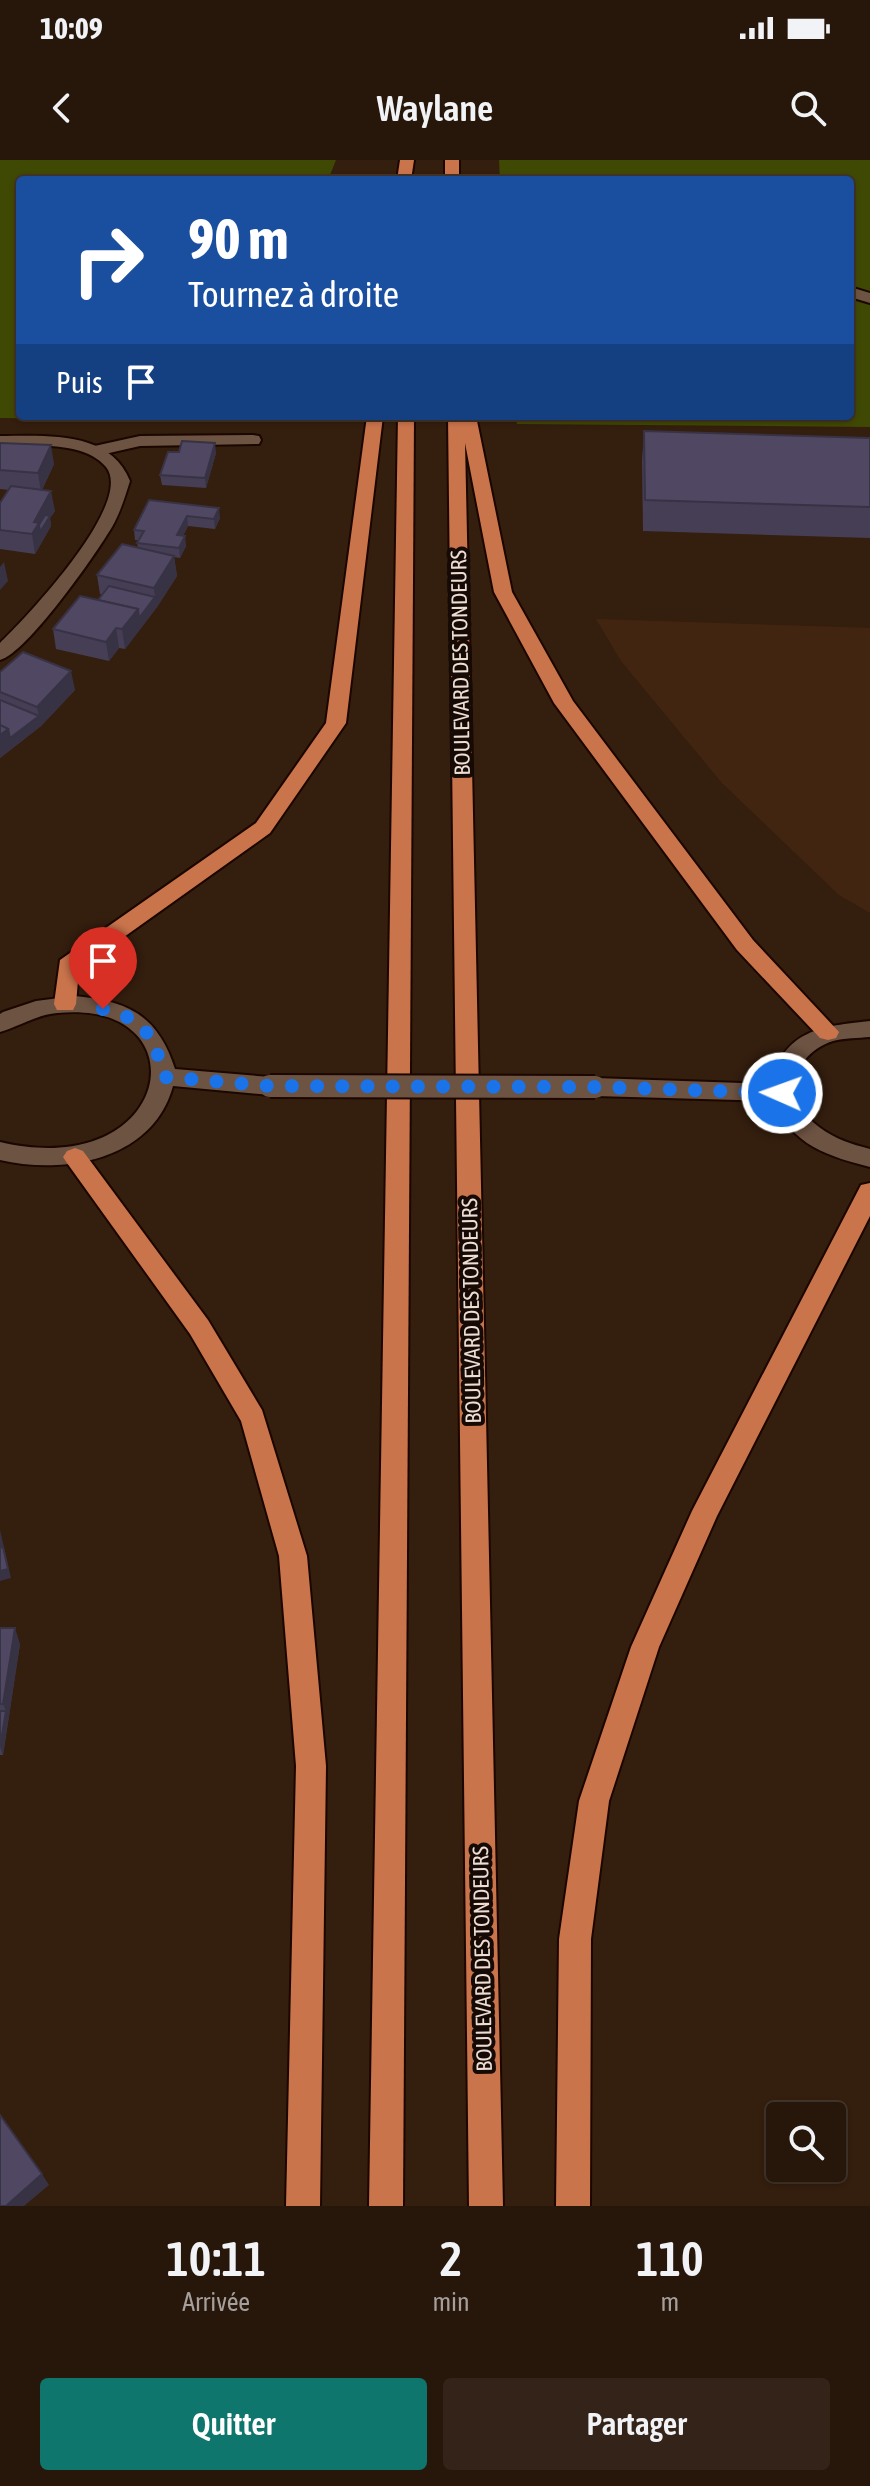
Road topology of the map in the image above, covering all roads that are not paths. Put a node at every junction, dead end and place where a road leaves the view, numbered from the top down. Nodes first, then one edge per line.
1 (374, 420) edge
2 (406, 420) edge
3 (456, 420) edge
4 (469, 420) edge
5 (253, 440) dead end
6 (0, 441) edge
7 (96, 451) junction
8 (0, 654) edge
9 (65, 1004) junction
10 (0, 1024) edge
11 (870, 1029) edge
12 (828, 1032) junction
13 (164, 1077) junction
14 (782, 1093) junction
15 (0, 1151) edge
16 (75, 1157) junction
17 (870, 1158) edge
18 (870, 1192) edge
19 (303, 2206) edge
20 (386, 2206) edge
21 (486, 2206) edge
22 (573, 2206) edge

1 - 9 highway
2 - 20 highway
3 - 21 highway, BOULEVARD DES TONDEURS
4 - 12 highway
5 - 7 street
6 - 7 street
7 - 8 street
9 - 10 street
9 - 13 street
11 - 12 street
12 - 14 street
13 - 14 street, bridge
13 - 16 street
14 - 17 street
15 - 16 street
16 - 19 highway
18 - 22 highway

